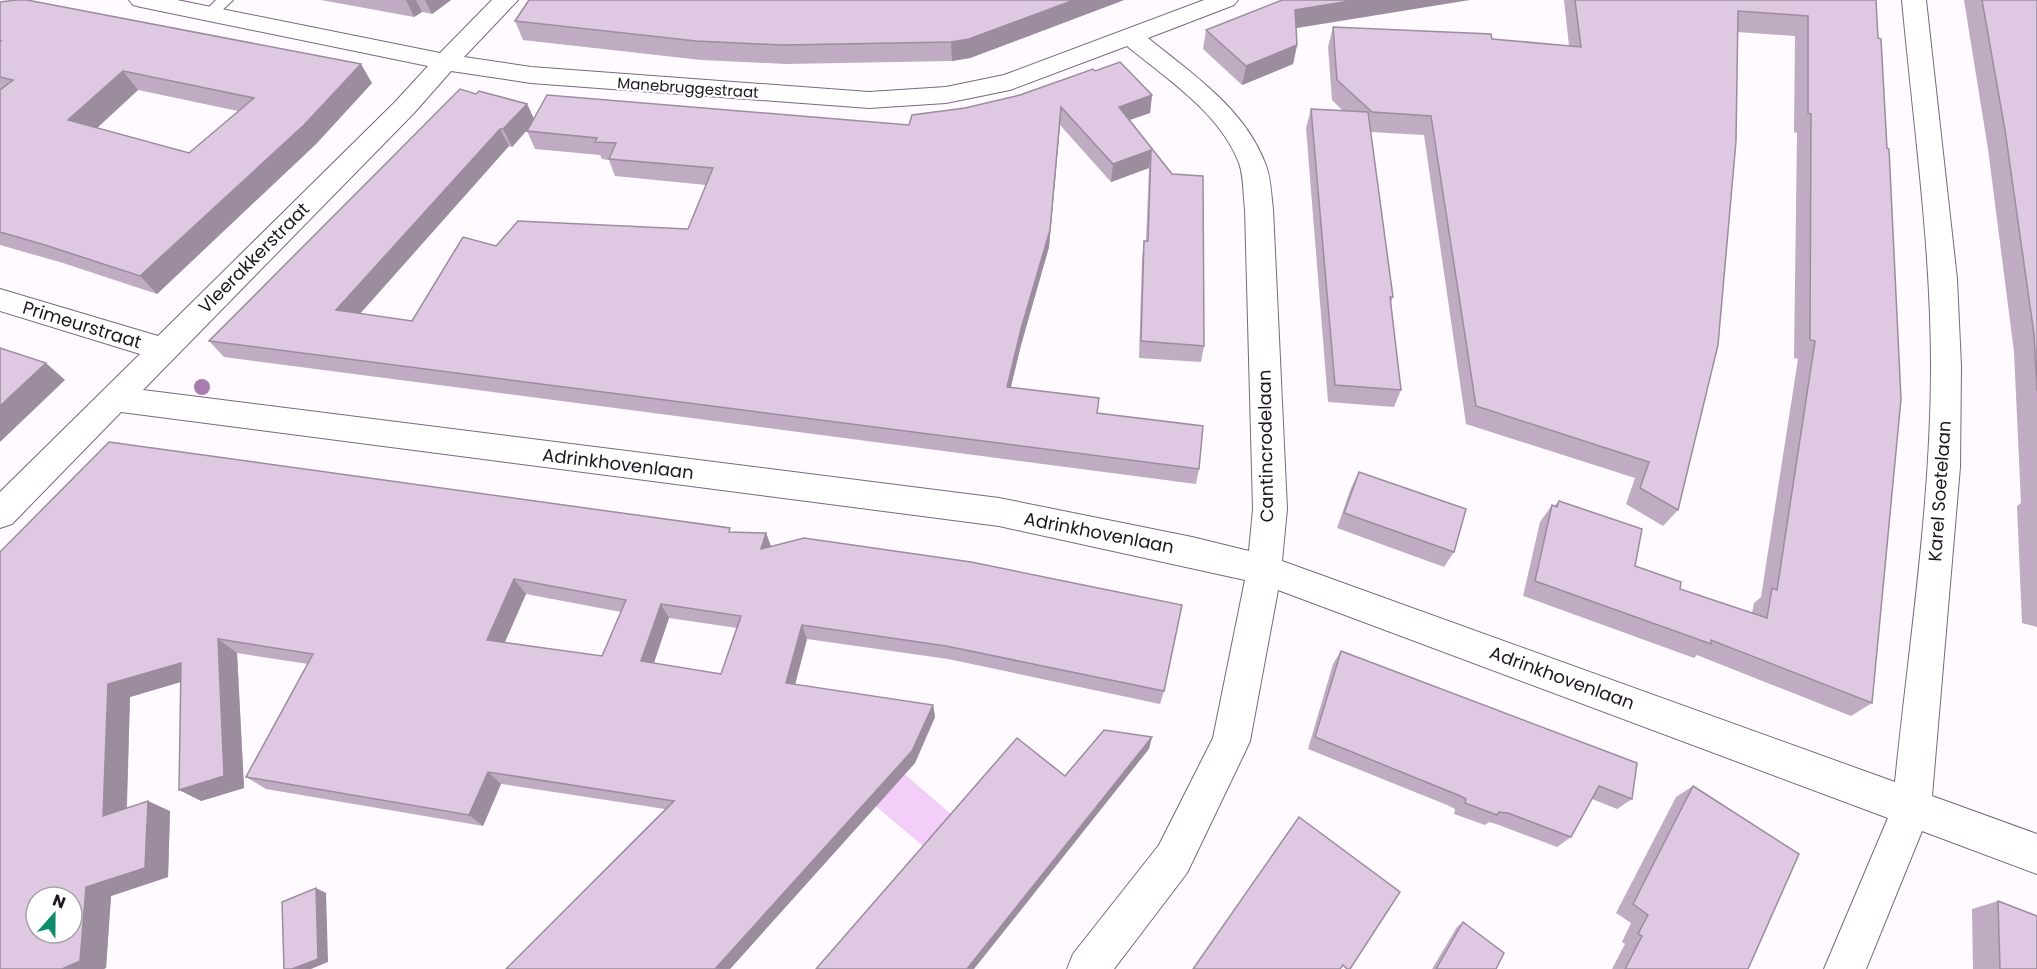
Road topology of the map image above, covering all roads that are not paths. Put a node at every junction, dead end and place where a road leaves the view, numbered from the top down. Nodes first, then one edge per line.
1 (141, 0) edge
2 (506, 0) edge
3 (1226, 0) edge
4 (1914, 0) edge
5 (218, 7) edge
6 (1131, 37) junction
7 (446, 62) junction
8 (0, 300) edge
9 (164, 350) junction
10 (116, 399) junction
11 (0, 514) edge
12 (1264, 570) junction
13 (1912, 807) junction
14 (2037, 854) edge
15 (1088, 969) edge
16 (1845, 969) edge

1 - 5 street, Manebruggestraat
2 - 7 street, Vleerakkerstraat
3 - 6 street, Manebruggestraat
4 - 13 street, Karel Soetelaan
5 - 7 street, Manebruggestraat
6 - 7 street, Manebruggestraat
6 - 12 street, Cantincrodelaan
7 - 9 street, Vleerakkerstraat
8 - 9 street, Primeurstraat
9 - 10 street, Vleerakkerstraat
10 - 11 street, Vleerakkerstraat
10 - 12 street, Adrinkhovenlaan
12 - 13 street, Adrinkhovenlaan
12 - 15 street, Cantincrodelaan
13 - 14 street, Adrinkhovenlaan
13 - 16 street, Karel Soetelaan

